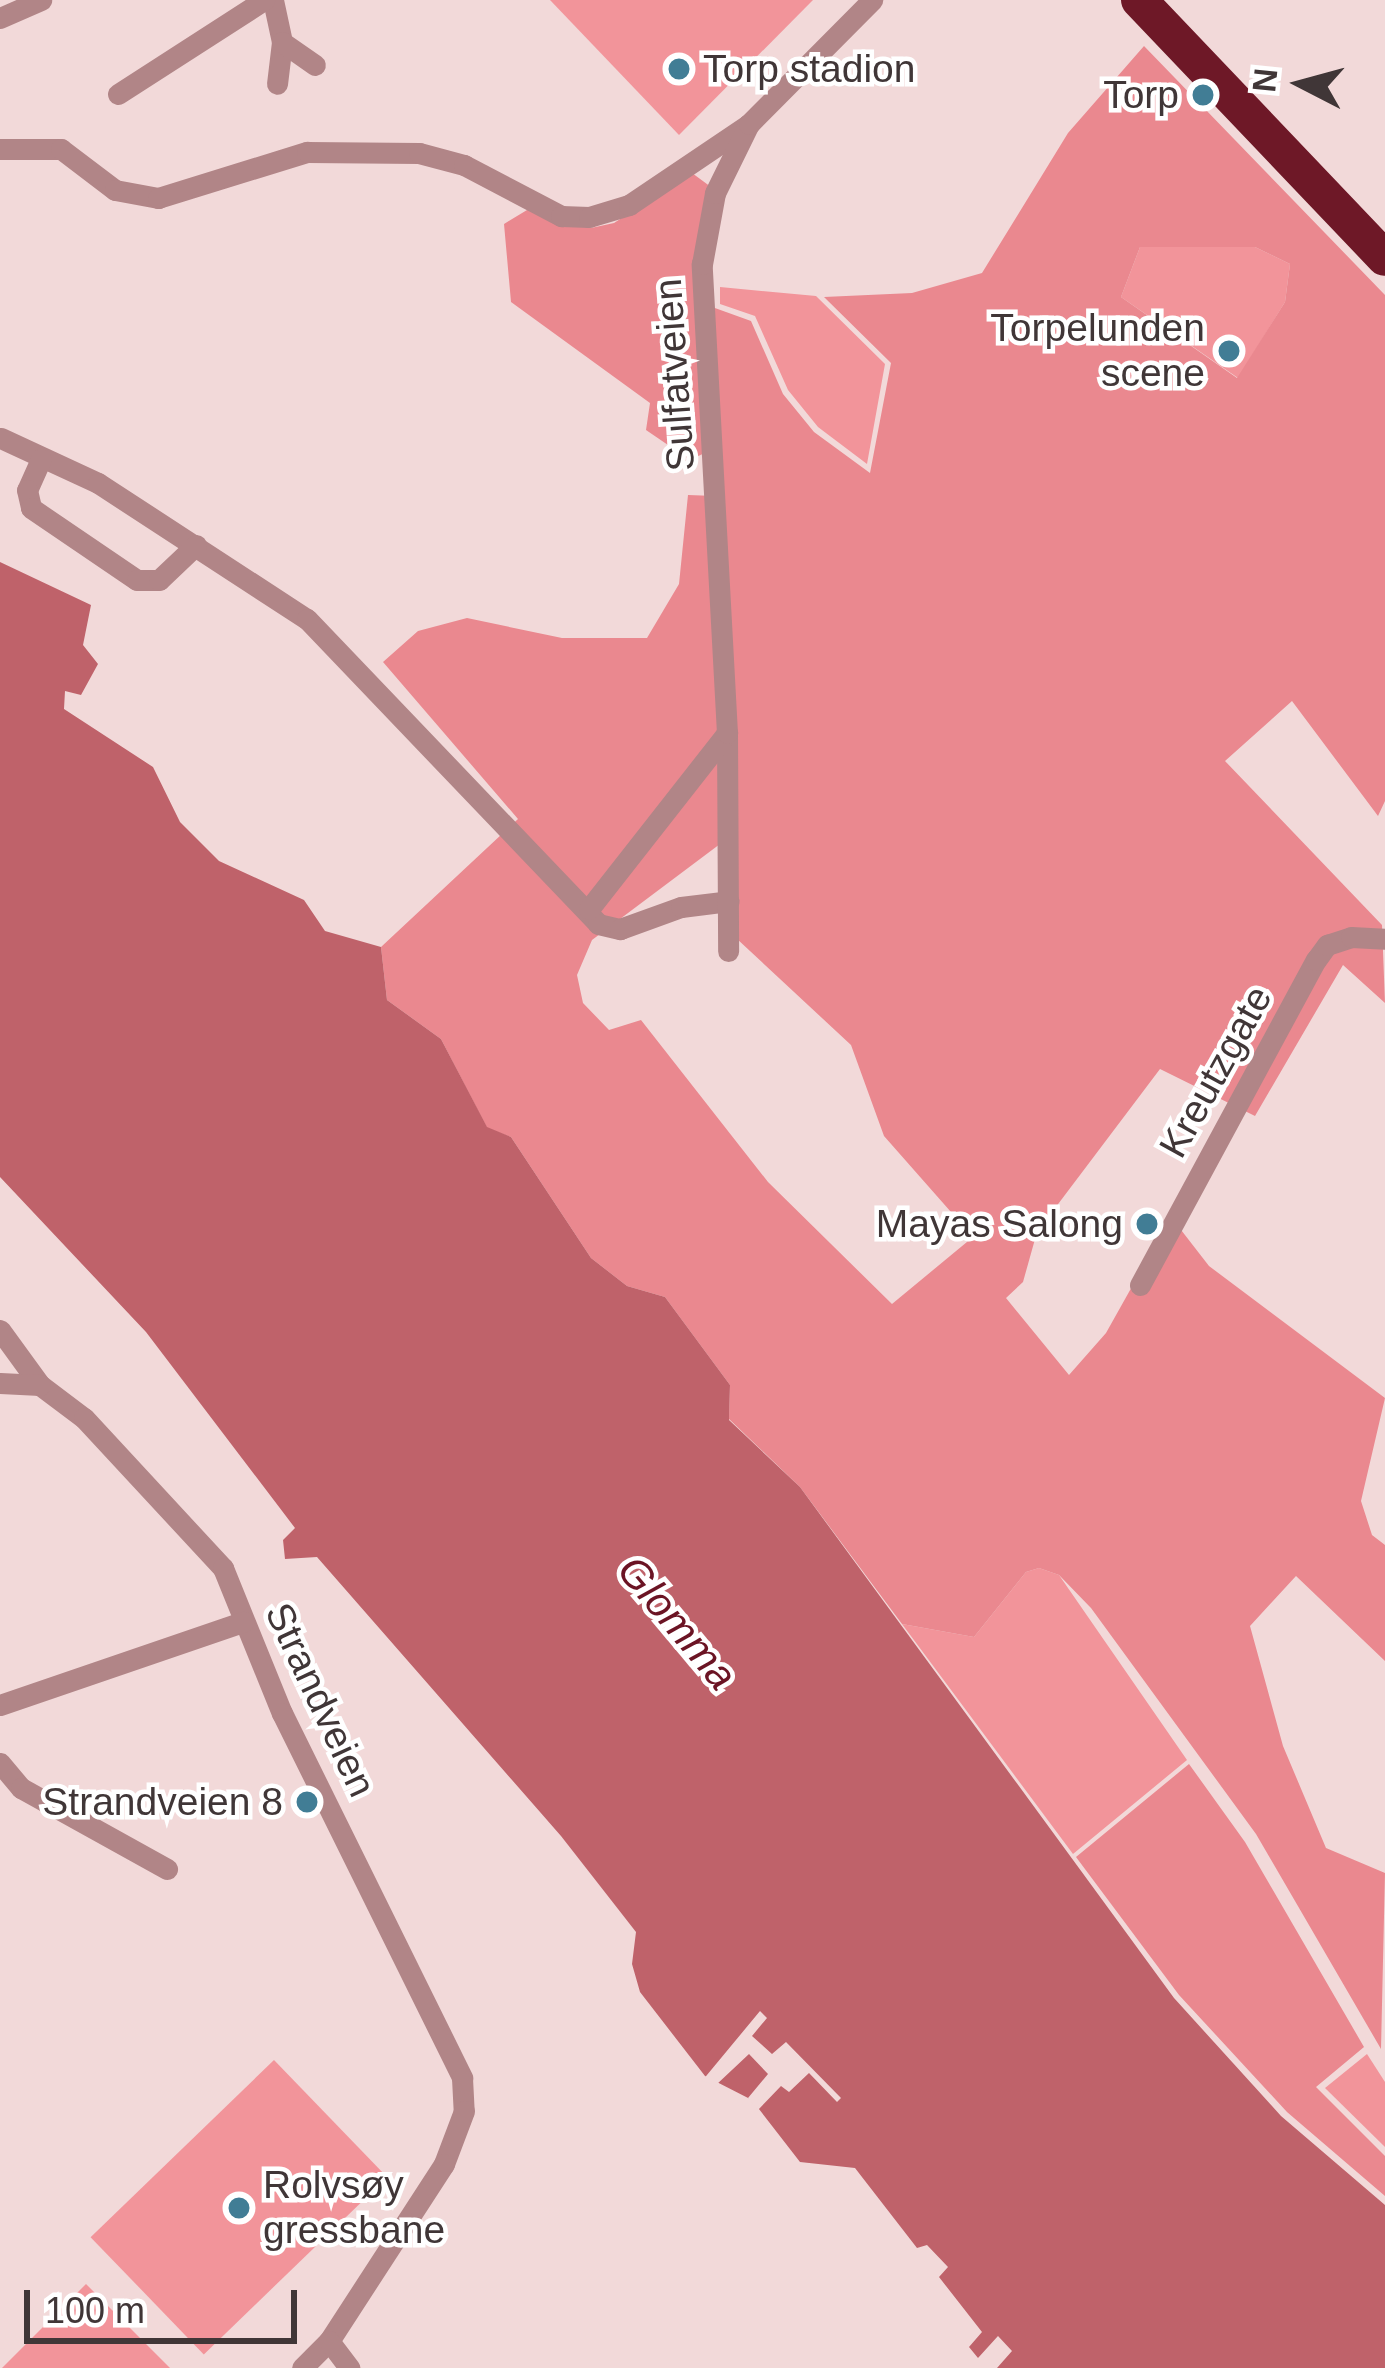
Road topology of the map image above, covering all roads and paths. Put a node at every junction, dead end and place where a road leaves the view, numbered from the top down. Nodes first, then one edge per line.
1 (41, 0) edge
2 (264, 0) edge
3 (273, 0) edge
4 (872, 0) edge
5 (1139, 0) edge
6 (0, 18) edge
7 (282, 42) junction
8 (315, 64) dead end
9 (278, 84) dead end
10 (118, 94) dead end
11 (749, 124) junction
12 (0, 149) edge
13 (1385, 258) edge
14 (1, 438) edge
15 (41, 459) junction
16 (196, 545) junction
17 (727, 733) junction
18 (729, 901) junction
19 (589, 909) junction
20 (1385, 939) edge
21 (728, 951) dead end
22 (1140, 1286) dead end
23 (3, 1335) edge
24 (0, 1382) edge
25 (40, 1385) junction
26 (243, 1622) junction
27 (0, 1705) edge
28 (0, 1763) edge
29 (167, 1869) dead end
30 (329, 2341) junction
31 (302, 2368) edge
32 (349, 2368) edge

1 - 6 street
2 - 10 street
3 - 7 street
4 - 11 street, Sulfatveien
5 - 13 highway
7 - 8 street
7 - 9 street
11 - 12 street
11 - 17 street, Sulfatveien
14 - 15 street
15 - 16 street
15 - 16 street
16 - 19 street
17 - 18 street, Sulfatveien
17 - 19 street
18 - 19 street
18 - 21 street, Sulfatveien
20 - 22 street, Kreutzgate
23 - 25 street, Strandveien
24 - 25 street
25 - 26 street, Strandveien
26 - 27 street
26 - 30 street, Strandveien
28 - 29 street
30 - 31 street
30 - 32 street

